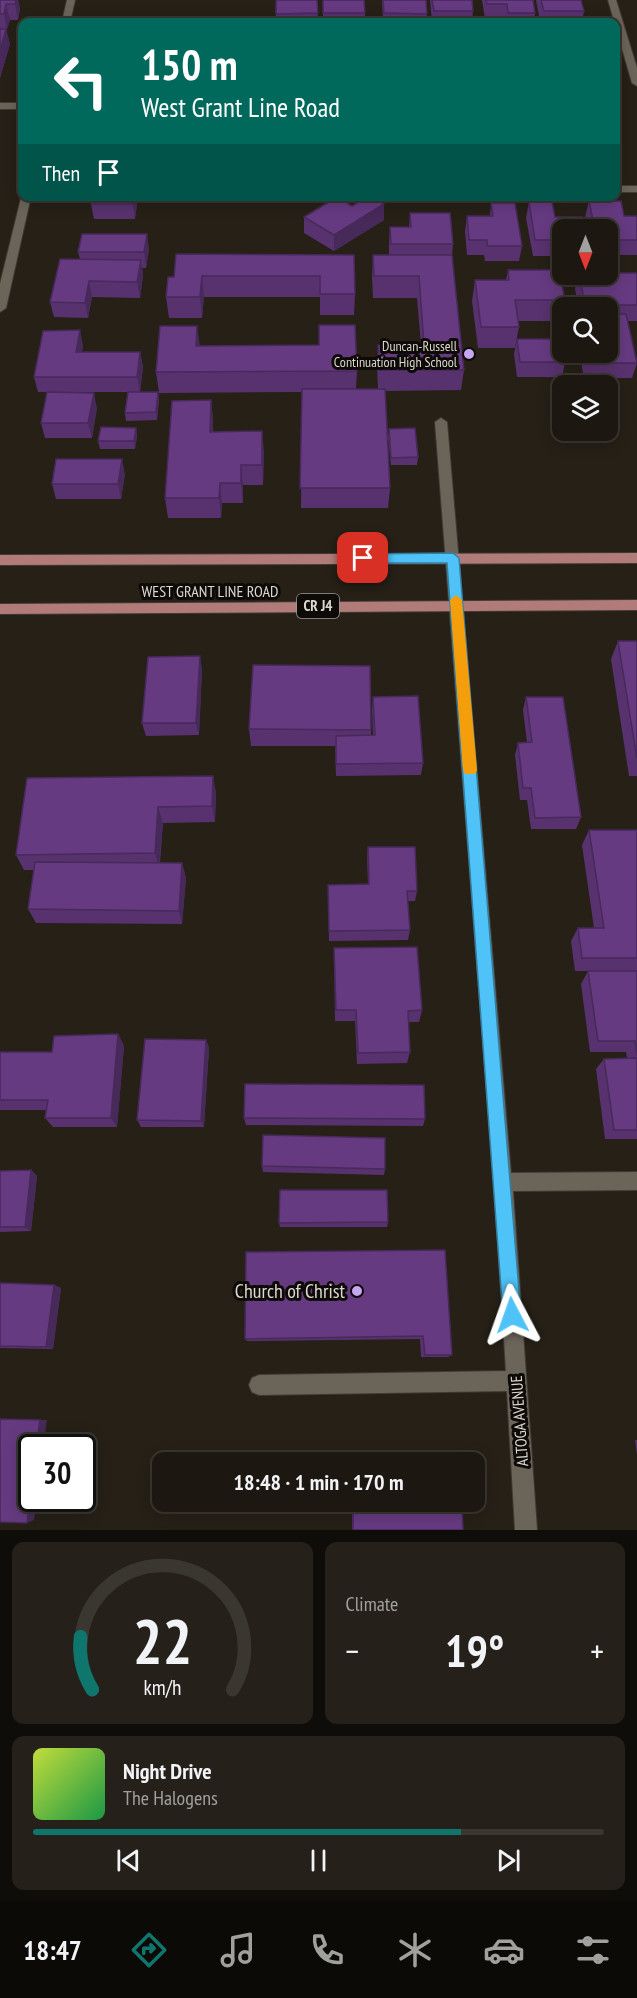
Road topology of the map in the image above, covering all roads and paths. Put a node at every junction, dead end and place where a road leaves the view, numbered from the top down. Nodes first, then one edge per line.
1 (71, 0) edge
2 (612, 0) edge
3 (67, 18) edge
4 (619, 18) edge
5 (620, 20) edge
6 (632, 49) edge
7 (637, 83) edge
8 (0, 106) edge
9 (18, 106) edge
10 (620, 189) edge
11 (637, 189) edge
12 (25, 201) edge
13 (0, 308) edge
14 (441, 422) dead end
15 (453, 558) junction
16 (637, 558) edge
17 (0, 560) edge
18 (457, 605) junction
19 (637, 605) edge
20 (0, 609) edge
21 (637, 1181) edge
22 (503, 1182) junction
23 (516, 1381) junction
24 (259, 1384) dead end
25 (526, 1530) edge

1 - 3 street
2 - 4 street
5 - 6 street
6 - 7 street
8 - 9 street
10 - 11 street
12 - 13 street
14 - 15 street, ALTOGA AVENUE
15 - 16 main road, WEST GRANT LINE ROAD
15 - 17 main road, WEST GRANT LINE ROAD
15 - 18 street, ALTOGA AVENUE
18 - 19 main road, WEST GRANT LINE ROAD / CR J4
18 - 20 main road, WEST GRANT LINE ROAD / CR J4
18 - 22 street, ALTOGA AVENUE
21 - 22 street
22 - 23 street, ALTOGA AVENUE
23 - 24 street
23 - 25 street, ALTOGA AVENUE

